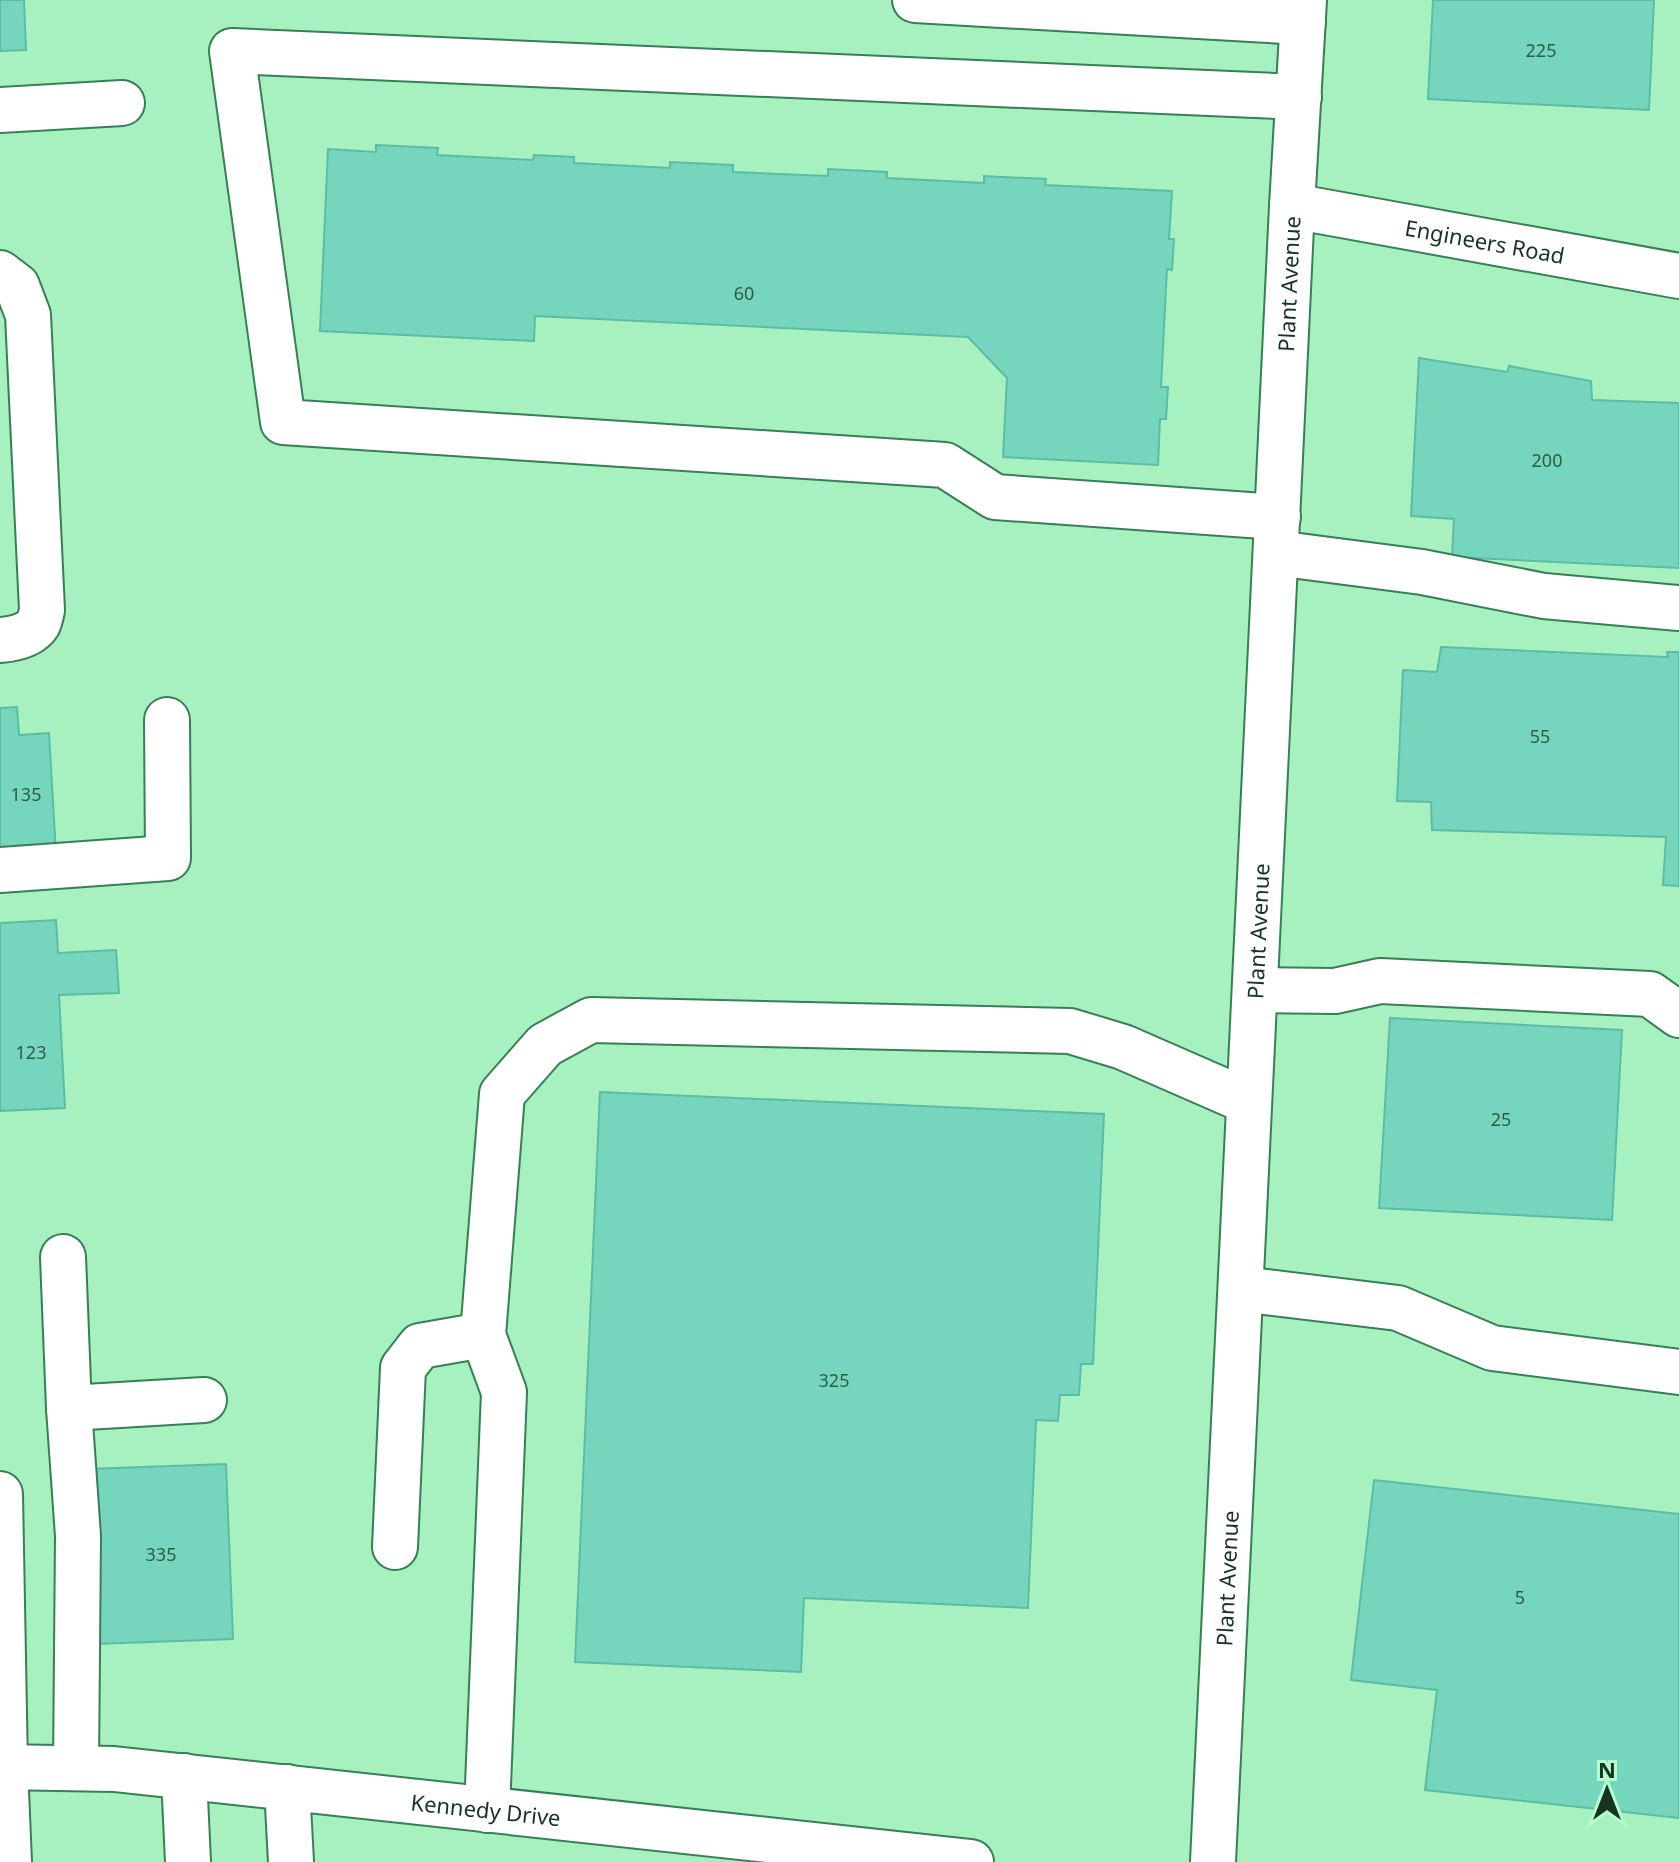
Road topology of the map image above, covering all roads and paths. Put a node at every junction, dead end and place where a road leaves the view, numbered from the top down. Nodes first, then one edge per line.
1 (915, 0) edge
2 (1303, 11) edge
3 (1299, 97) junction
4 (122, 103) dead end
5 (0, 110) edge
6 (1292, 206) junction
7 (0, 273) edge
8 (1679, 276) edge
9 (1277, 535) junction
10 (1679, 608) edge
11 (0, 640) edge
12 (167, 720) dead end
13 (0, 870) edge
14 (1255, 990) junction
15 (1679, 1015) edge
16 (1249, 1102) junction
17 (63, 1257) dead end
18 (1241, 1289) junction
19 (483, 1335) junction
20 (1679, 1372) edge
21 (204, 1400) dead end
22 (69, 1408) junction
23 (0, 1494) edge
24 (395, 1547) dead end
25 (2, 1767) edge
26 (76, 1768) junction
27 (184, 1776) junction
28 (287, 1787) junction
29 (487, 1810) junction
30 (784, 1852) edge
31 (9, 1862) edge
32 (188, 1862) edge
33 (291, 1862) edge
34 (971, 1862) edge
35 (1213, 1862) edge

1 - 2 street
2 - 3 street, Plant Avenue
3 - 6 street, Plant Avenue
3 - 9 street
4 - 5 street
6 - 8 street, Engineers Road
6 - 9 street, Plant Avenue
7 - 11 street
9 - 10 street
9 - 14 street, Plant Avenue
12 - 13 street
14 - 15 street
14 - 16 street, Plant Avenue
16 - 18 street, Plant Avenue
16 - 19 street
17 - 22 street
18 - 20 street
18 - 35 street, Plant Avenue
19 - 24 street
19 - 29 street
21 - 22 street
22 - 26 street
23 - 25 street
25 - 26 street, Kennedy Drive
25 - 31 street
26 - 27 street, Kennedy Drive
27 - 28 street, Kennedy Drive
27 - 32 street
28 - 29 street, Kennedy Drive
28 - 33 street
29 - 30 street, Kennedy Drive
30 - 34 street, Kennedy Drive

